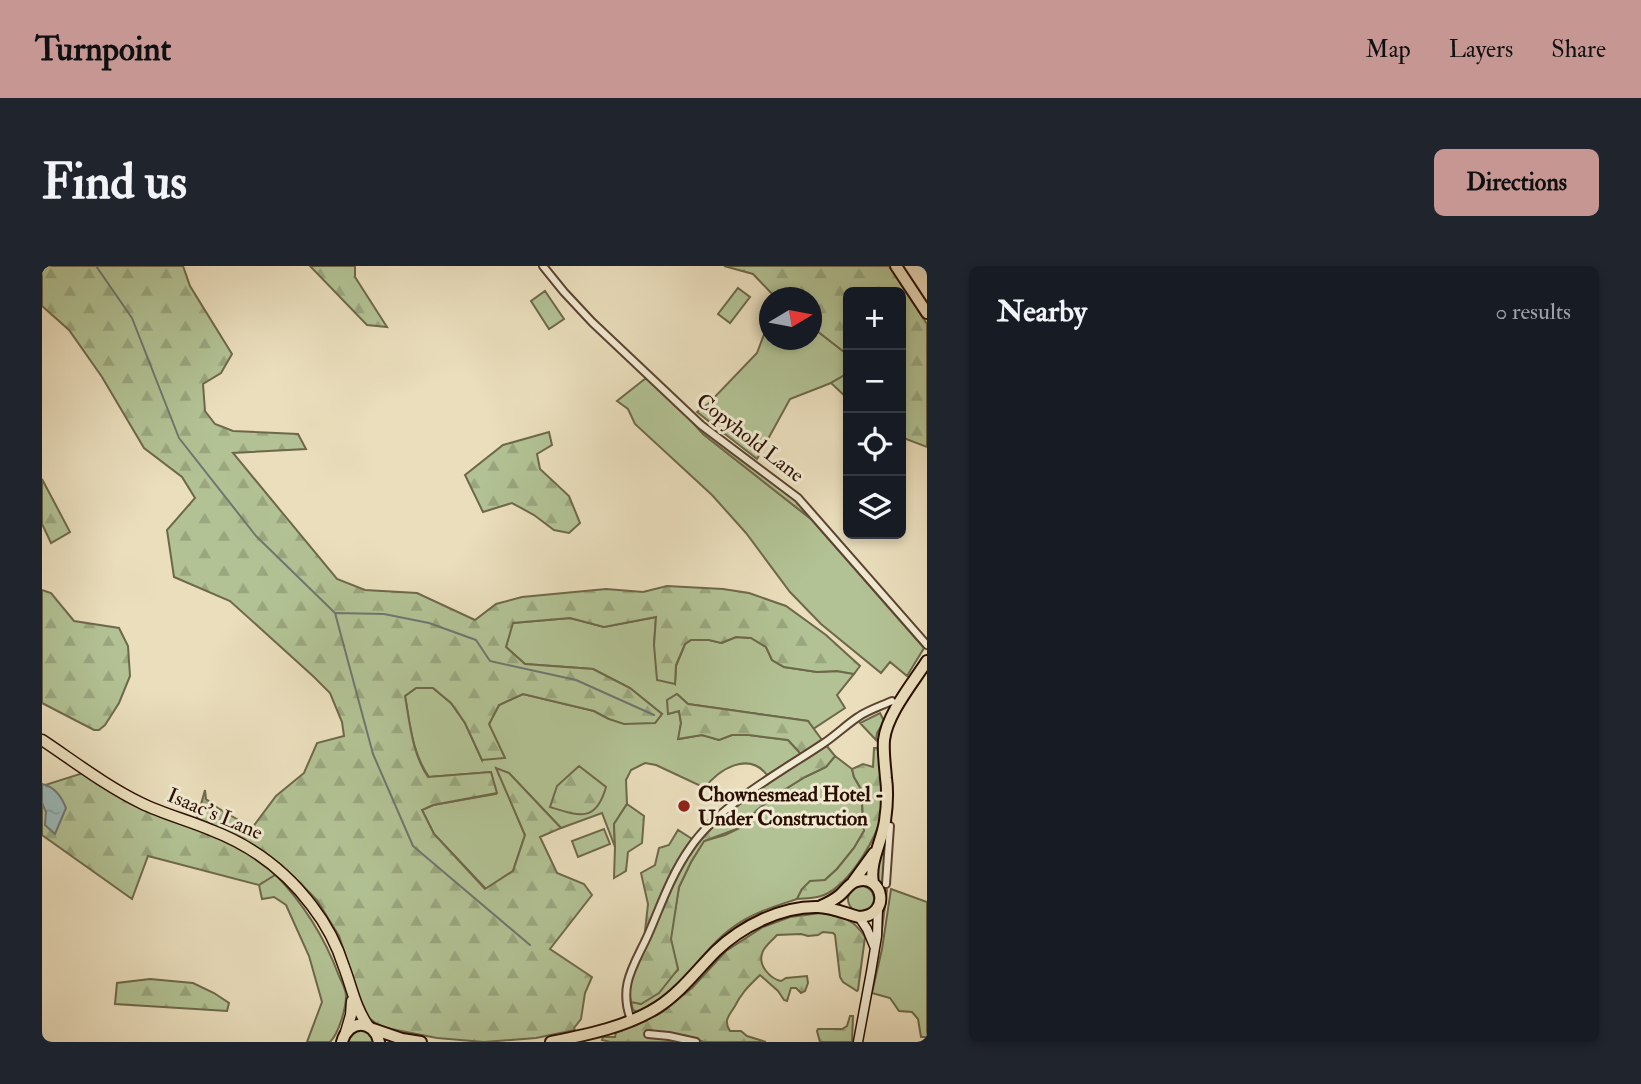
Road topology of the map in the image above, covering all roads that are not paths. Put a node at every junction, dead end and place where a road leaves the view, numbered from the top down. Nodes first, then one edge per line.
1 (542, 266) edge
2 (896, 266) edge
3 (927, 313) edge
4 (927, 646) edge
5 (926, 664) edge
6 (892, 701) dead end
7 (42, 740) edge
8 (890, 826) dead end
9 (883, 850) junction
10 (853, 882) junction
11 (873, 883) junction
12 (886, 884) dead end
13 (845, 890) junction
14 (821, 906) junction
15 (878, 908) junction
16 (855, 916) junction
17 (874, 946) junction
18 (353, 997) junction
19 (631, 1020) junction
20 (371, 1028) junction
21 (648, 1034) dead end
22 (344, 1037) edge
23 (398, 1040) edge
24 (379, 1042) edge
25 (421, 1042) edge
26 (551, 1042) edge
27 (696, 1042) edge
28 (858, 1042) edge

1 - 4 street, Copyhold Lane
2 - 3 highway
5 - 9 highway
6 - 19 street
7 - 18 main road, Isaac's Lane
8 - 9 street
9 - 10 highway
9 - 11 highway
9 - 12 street
10 - 11 highway
10 - 13 highway
11 - 15 highway
13 - 14 highway
13 - 16 highway
14 - 16 highway
14 - 19 highway
15 - 16 highway
15 - 17 main road
16 - 17 main road
17 - 28 main road
18 - 20 main road, Isaac's Lane
18 - 22 main road, Isaac's Lane
19 - 26 highway
20 - 22 highway
20 - 23 highway
20 - 24 highway
21 - 27 street
23 - 25 highway

